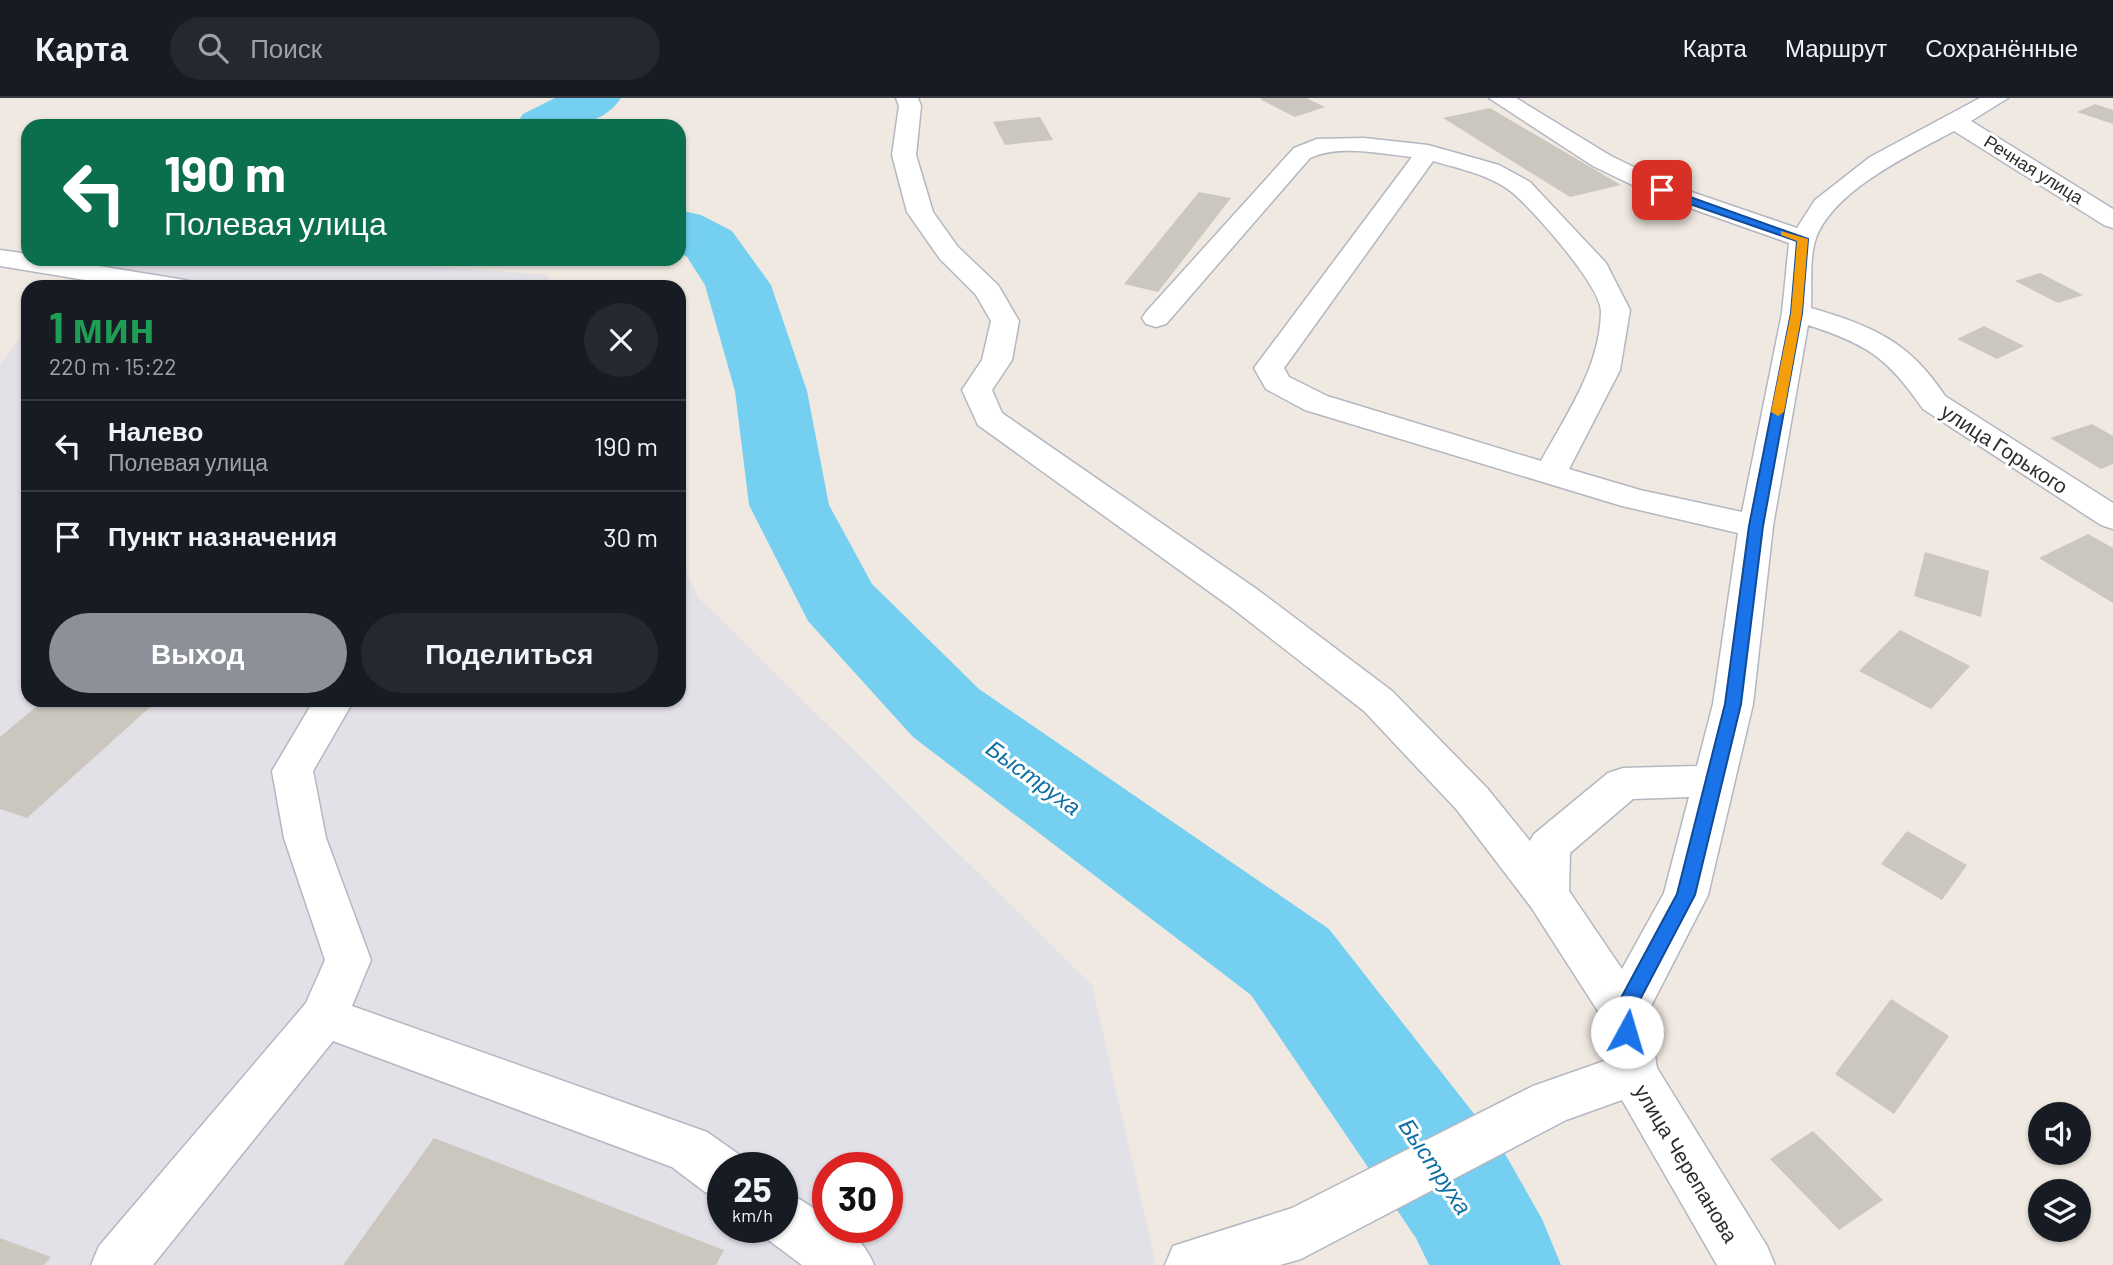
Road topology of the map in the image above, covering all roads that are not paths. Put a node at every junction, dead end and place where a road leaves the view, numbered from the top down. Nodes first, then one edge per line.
1 (907, 98) edge
2 (1500, 98) edge
3 (1997, 98) edge
4 (1953, 120) junction
5 (1428, 152) junction
6 (2113, 219) edge
7 (1803, 239) junction
8 (0, 258) edge
9 (21, 261) edge
10 (49, 266) edge
11 (136, 280) edge
12 (1796, 313) junction
13 (1156, 318) dead end
14 (1550, 475) junction
15 (2113, 518) edge
16 (1756, 526) junction
17 (330, 707) edge
18 (1714, 781) junction
19 (1547, 894) junction
20 (1624, 1011) junction
21 (324, 1017) junction
22 (1633, 1074) junction
23 (707, 1162) edge
24 (798, 1230) edge
25 (1215, 1262) edge
26 (118, 1265) edge
27 (847, 1265) edge
28 (1748, 1265) edge

1 - 19 street
2 - 7 street
3 - 4 street
4 - 6 street, Речная улица
4 - 7 street
5 - 13 street
5 - 14 street
5 - 14 street
7 - 12 street
8 - 9 street
10 - 11 street
12 - 15 street, улица Горького
12 - 16 street
14 - 16 street
16 - 18 street
17 - 21 street
18 - 19 street
18 - 20 street
19 - 20 street
20 - 22 street, улица Черепанова
21 - 23 street
21 - 26 street
22 - 25 street
22 - 28 street, улица Черепанова
24 - 27 street

